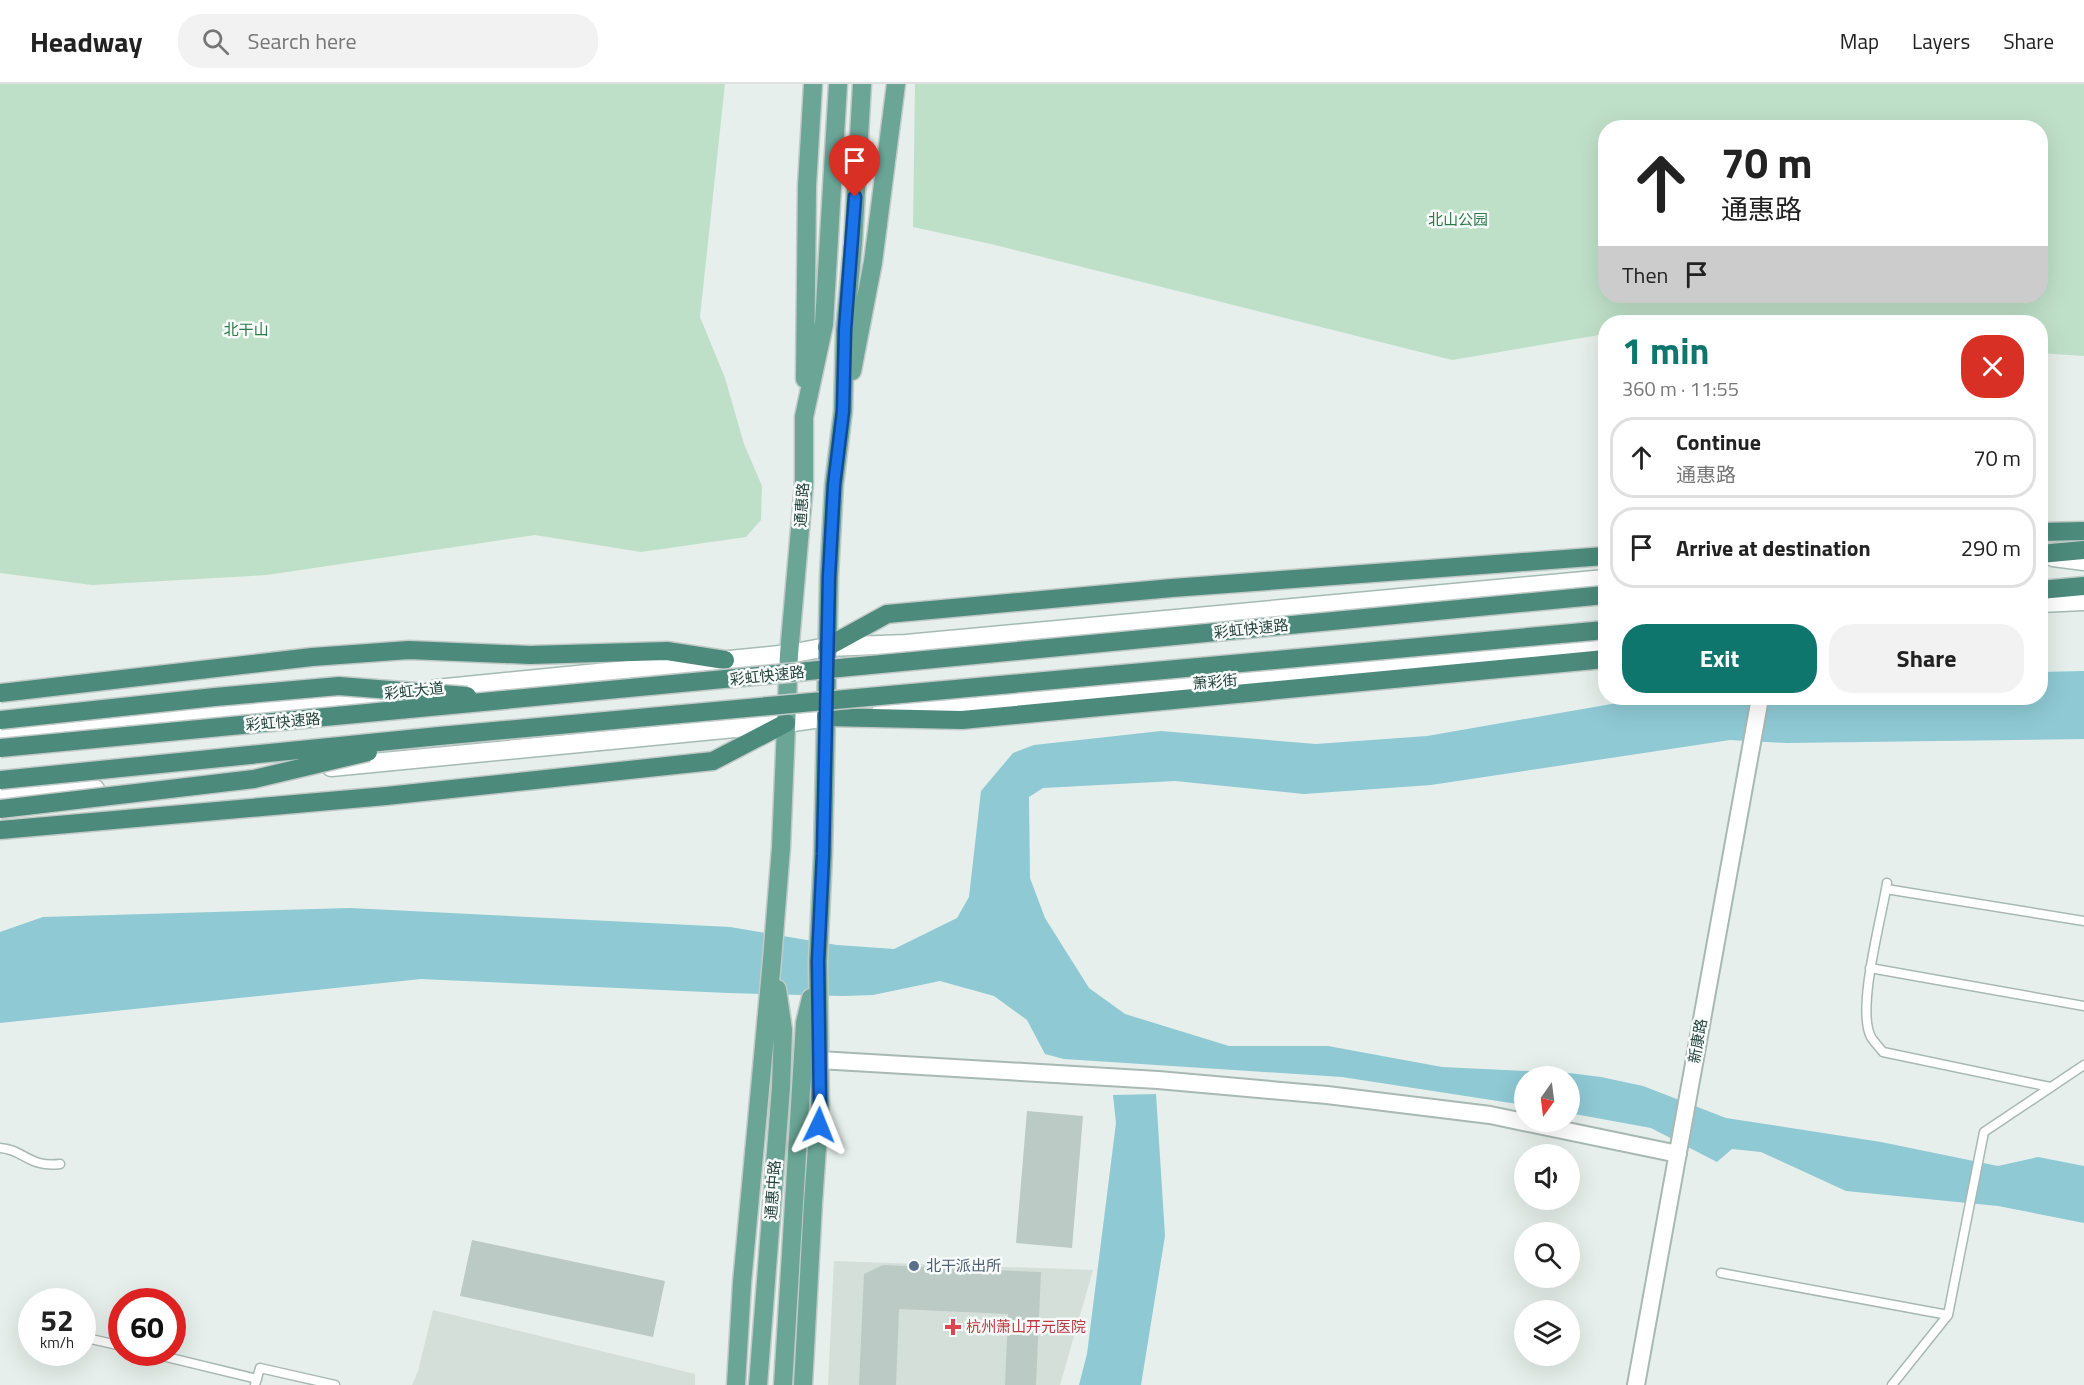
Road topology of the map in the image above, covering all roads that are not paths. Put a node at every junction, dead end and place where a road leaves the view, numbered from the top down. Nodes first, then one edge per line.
1 (813, 84) edge
2 (838, 84) edge
3 (862, 84) edge
4 (896, 84) edge
5 (843, 411) junction
6 (804, 417) junction
7 (2084, 531) edge
8 (2048, 532) edge
9 (2084, 550) edge
10 (2048, 554) edge
11 (1598, 556) edge
12 (2048, 556) edge
13 (2084, 561) edge
14 (1598, 580) edge
15 (2084, 586) edge
16 (2048, 589) edge
17 (1598, 596) edge
18 (2084, 601) edge
19 (2048, 603) edge
20 (1598, 631) edge
21 (827, 647) junction
22 (1598, 649) edge
23 (789, 654) junction
24 (725, 660) junction
25 (1598, 660) edge
26 (0, 693) edge
27 (519, 700) junction
28 (1759, 705) edge
29 (826, 717) junction
30 (0, 720) edge
31 (786, 723) junction
32 (0, 731) edge
33 (439, 736) junction
34 (0, 748) edge
35 (0, 780) edge
36 (0, 798) edge
37 (0, 809) edge
38 (0, 830) edge
39 (2084, 921) edge
40 (775, 928) joint
41 (819, 936) joint
42 (772, 960) junction
43 (818, 961) junction
44 (1870, 968) junction
45 (2084, 1006) edge
46 (819, 1060) junction
47 (2084, 1065) edge
48 (2050, 1086) junction
49 (0, 1148) edge
50 (1678, 1154) junction
51 (60, 1164) dead end
52 (1720, 1273) dead end
53 (1948, 1315) junction
54 (186, 1363) edge
55 (256, 1382) edge
56 (335, 1385) edge
57 (736, 1385) edge
58 (759, 1385) edge
59 (783, 1385) edge
60 (804, 1385) edge
61 (1636, 1385) edge
62 (1892, 1385) edge

1 - 6 main road
2 - 6 main road, 通惠路
3 - 5 main road, 通惠路
4 - 5 main road
5 - 21 main road, 通惠路
6 - 23 main road, 通惠路
7 - 8 highway
9 - 10 highway
11 - 21 highway
12 - 13 main road
14 - 21 main road
15 - 16 highway
17 - 27 highway, 彩虹快速路, bridge
18 - 19 main road
20 - 33 highway, 彩虹快速路, bridge
21 - 23 main road, 彩虹大道
21 - 29 main road, 通惠路
22 - 29 main road, 萧彩街
23 - 24 main road, 彩虹大道
23 - 31 main road, 通惠路
24 - 26 highway, bridge
24 - 32 main road, 彩虹大道
25 - 29 highway
27 - 30 highway, bridge
27 - 34 highway, 彩虹快速路, bridge
28 - 50 street, 新康路
29 - 31 main road
29 - 41 main road, 通惠路
31 - 36 main road
31 - 38 highway
31 - 40 main road, 通惠路
33 - 35 highway, 彩虹快速路, bridge
33 - 37 highway, bridge
39 - 44 lane
40 - 42 main road, 通惠中路
41 - 43 main road, 通惠中路
42 - 57 main road, 通惠中路
42 - 58 main road, 通惠中路
43 - 46 main road, 通惠中路
43 - 59 main road, 通惠中路
44 - 45 lane
44 - 48 lane
46 - 50 street
46 - 60 main road, 通惠中路
47 - 48 lane
48 - 53 lane
49 - 51 lane
50 - 61 street, 新康路
52 - 53 lane
53 - 62 lane
54 - 55 lane
55 - 56 lane

